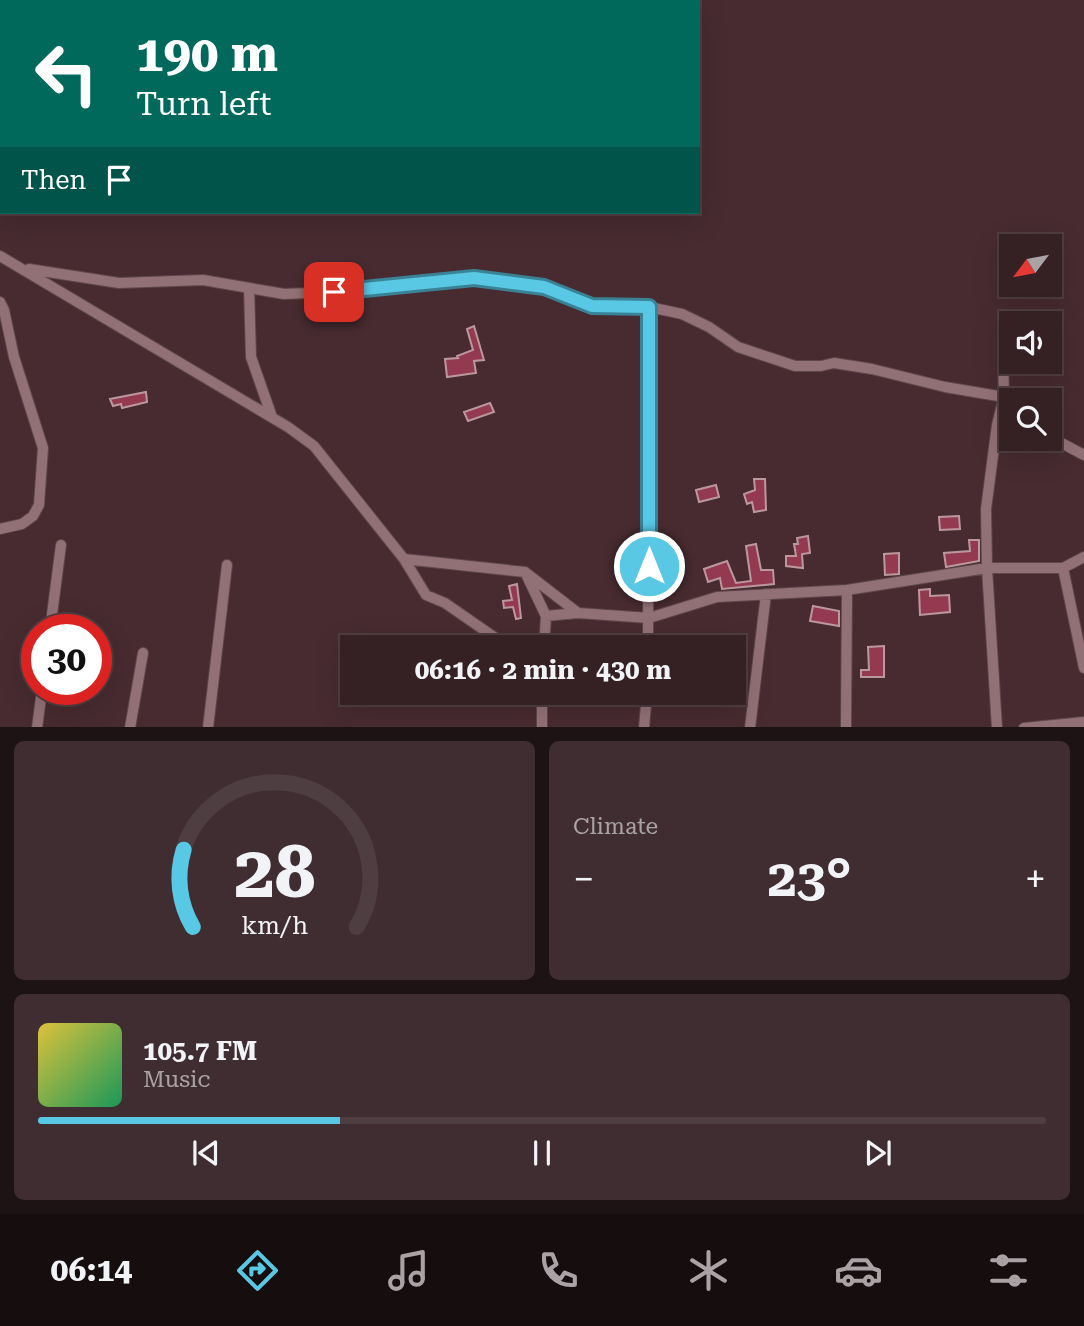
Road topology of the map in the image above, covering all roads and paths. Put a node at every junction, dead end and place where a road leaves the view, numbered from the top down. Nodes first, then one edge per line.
1 (0, 256) edge
2 (24, 269) junction
3 (249, 288) junction
4 (0, 302) edge
5 (649, 307) junction
6 (999, 396) edge
7 (272, 417) junction
8 (999, 417) edge
9 (1062, 443) edge
10 (1084, 455) edge
11 (0, 529) edge
12 (61, 545) dead end
13 (1084, 557) edge
14 (404, 558) junction
15 (227, 565) dead end
16 (987, 568) junction
17 (1063, 568) junction
18 (525, 572) junction
19 (848, 590) junction
20 (766, 594) junction
21 (578, 613) junction
22 (52, 614) edge
23 (546, 616) junction
24 (649, 618) junction
25 (492, 635) edge
26 (545, 635) edge
27 (648, 635) edge
28 (143, 653) dead end
29 (1084, 668) edge
30 (40, 705) edge
31 (542, 705) edge
32 (646, 705) edge
33 (1084, 722) edge
34 (37, 727) edge
35 (130, 727) edge
36 (208, 727) edge
37 (542, 727) edge
38 (645, 727) edge
39 (750, 727) edge
40 (846, 727) edge
41 (997, 727) edge
42 (1024, 727) edge

1 - 2 street
2 - 3 street
2 - 7 street
3 - 5 street
3 - 7 street
4 - 11 street
5 - 6 street
5 - 24 street
7 - 14 street
8 - 16 street
9 - 10 street
12 - 22 street
13 - 17 street
14 - 18 street
14 - 25 street
15 - 36 street
16 - 17 street
16 - 19 street
16 - 41 street
17 - 29 street
18 - 21 street
18 - 23 street
19 - 20 street
19 - 40 street
20 - 24 street
20 - 39 street
21 - 23 street
21 - 24 street
23 - 26 street
24 - 27 street
28 - 35 street
30 - 34 street
31 - 37 street
32 - 38 street
33 - 42 street

